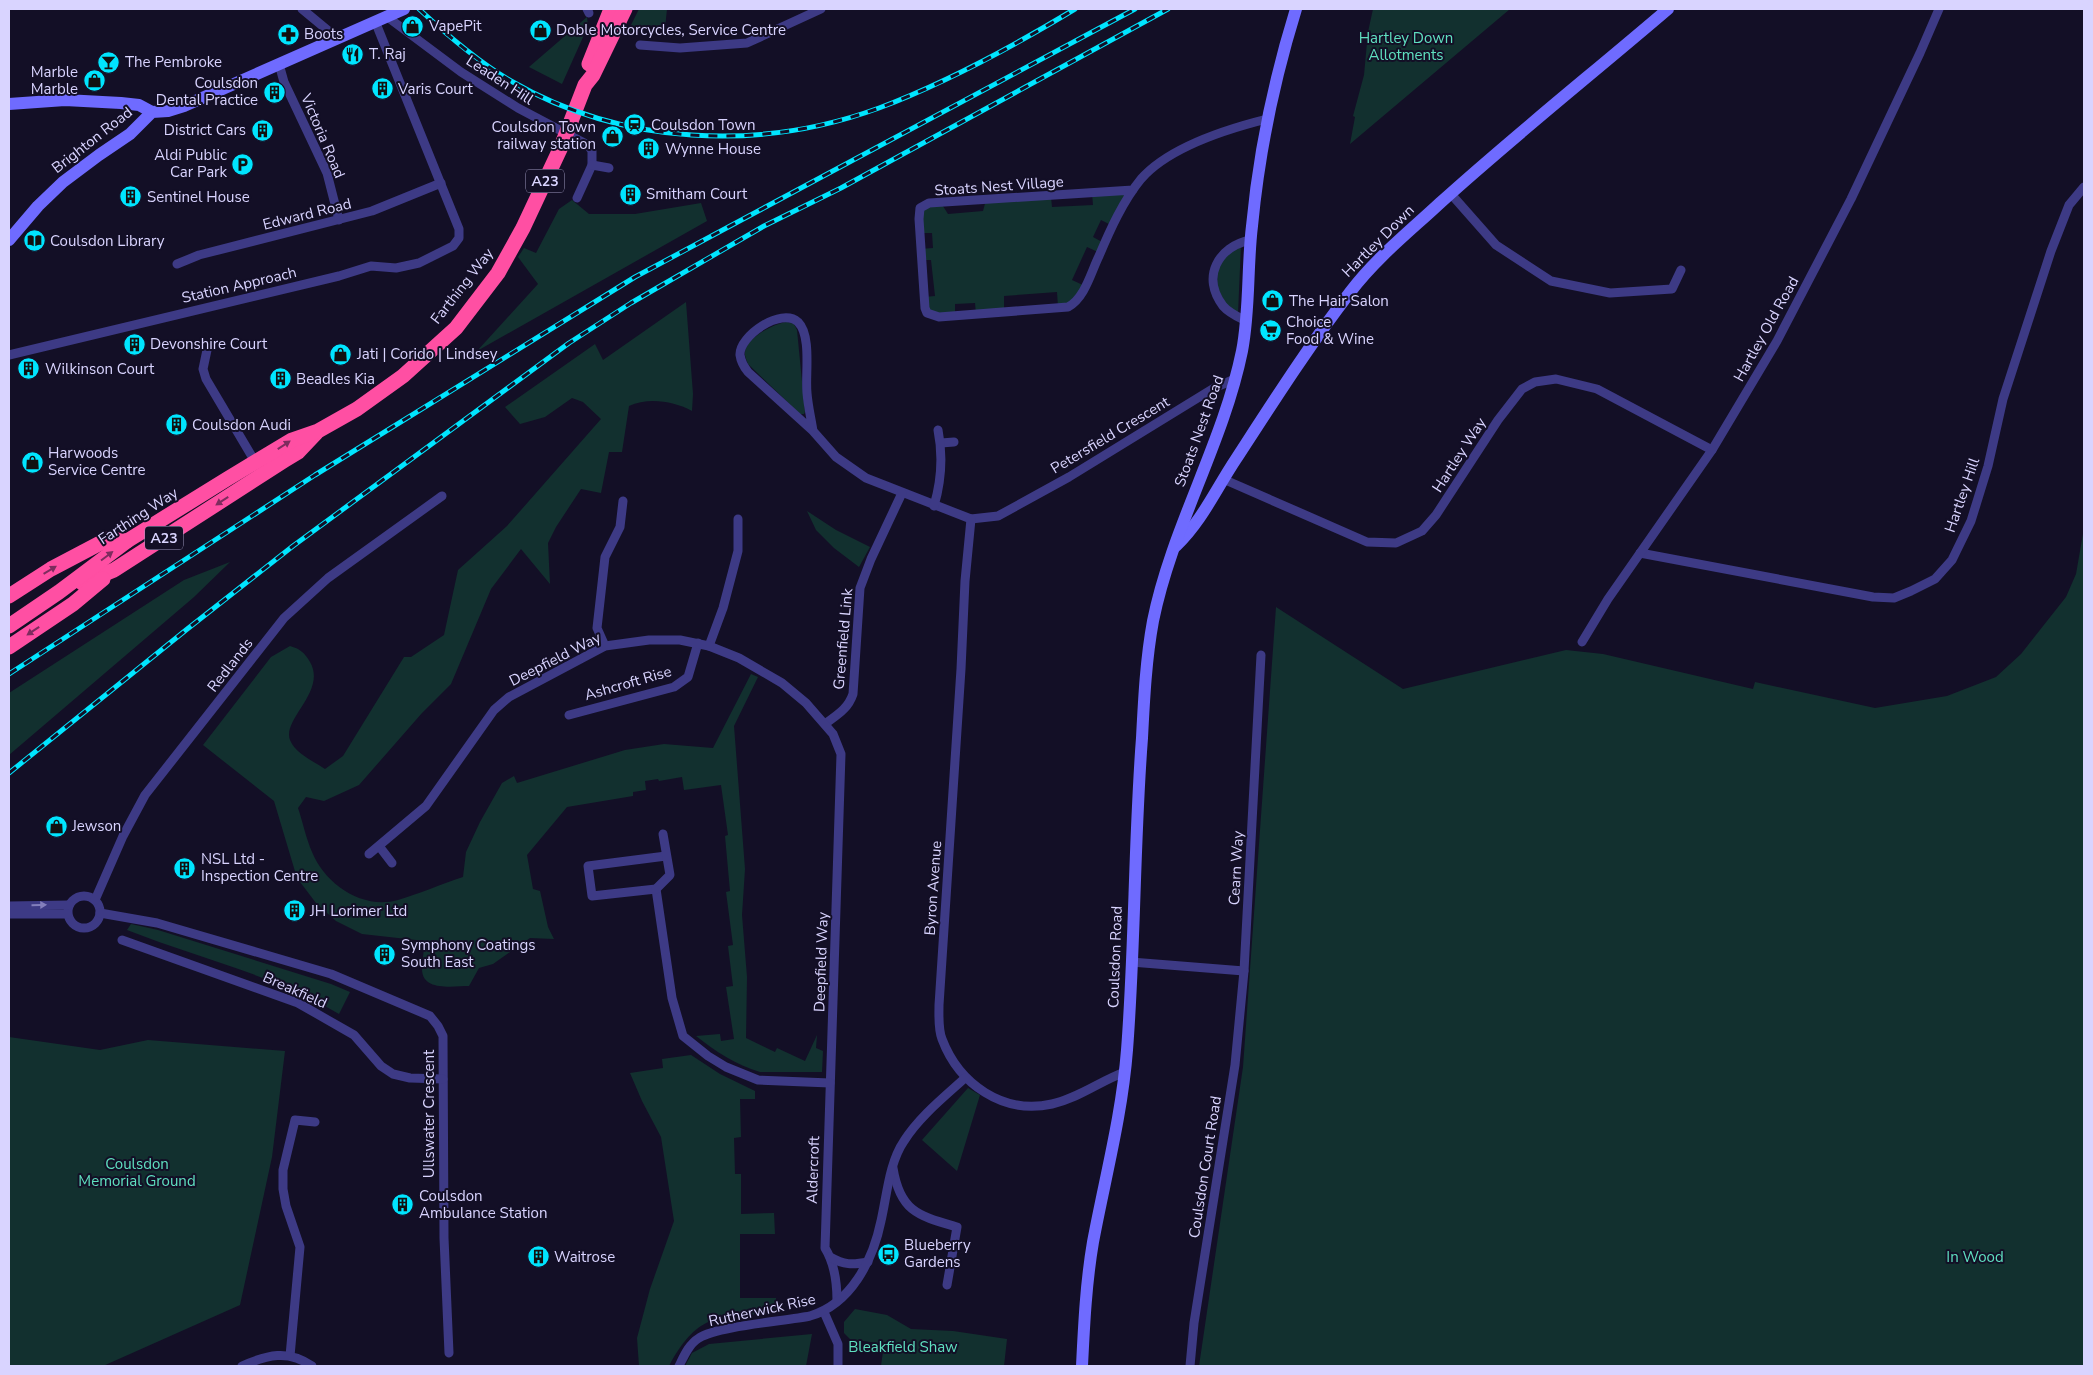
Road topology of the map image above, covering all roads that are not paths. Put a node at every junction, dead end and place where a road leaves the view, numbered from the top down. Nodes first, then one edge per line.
1 (302, 9) edge
2 (404, 9) edge
3 (610, 9) edge
4 (625, 9) edge
5 (821, 9) edge
6 (1296, 9) edge
7 (1668, 9) edge
8 (1939, 9) edge
9 (381, 18) junction
10 (337, 38) junction
11 (640, 46) dead end
12 (279, 64) junction
13 (585, 85) junction
14 (9, 104) edge
15 (152, 112) junction
16 (1267, 119) junction
17 (592, 165) junction
18 (609, 168) dead end
19 (441, 183) junction
20 (2084, 188) edge
21 (1133, 190) junction
22 (1450, 194) junction
23 (577, 198) dead end
24 (339, 220) junction
25 (9, 240) edge
26 (1250, 240) junction
27 (177, 264) dead end
28 (1681, 270) dead end
29 (1246, 321) junction
30 (207, 350) dead end
31 (9, 355) edge
32 (1236, 379) junction
33 (938, 430) dead end
34 (813, 431) junction
35 (954, 442) dead end
36 (940, 443) junction
37 (1712, 450) junction
38 (259, 468) junction
39 (1223, 479) junction
40 (902, 493) junction
41 (442, 496) dead end
42 (623, 502) dead end
43 (934, 506) junction
44 (738, 519) dead end
45 (971, 519) junction
46 (127, 542) junction
47 (1172, 549) junction
48 (1640, 553) junction
49 (114, 570) junction
50 (60, 592) junction
51 (9, 596) edge
52 (9, 626) edge
53 (1582, 642) dead end
54 (698, 643) junction
55 (605, 646) junction
56 (709, 646) junction
57 (9, 647) edge
58 (1261, 655) dead end
59 (569, 714) dead end
60 (825, 724) junction
61 (663, 834) dead end
62 (379, 846) junction
63 (369, 854) dead end
64 (666, 856) junction
65 (392, 862) dead end
66 (656, 889) junction
67 (95, 900) junction
68 (9, 906) edge
69 (68, 910) junction
70 (100, 913) junction
71 (9, 914) edge
72 (122, 940) dead end
73 (1131, 962) junction
74 (1244, 971) junction
75 (1125, 1072) junction
76 (965, 1078) junction
77 (444, 1079) junction
78 (830, 1083) junction
79 (315, 1122) dead end
80 (893, 1168) junction
81 (830, 1257) junction
82 (868, 1262) junction
83 (947, 1285) dead end
84 (837, 1301) junction
85 (824, 1312) junction
86 (449, 1353) dead end
87 (290, 1356) junction
88 (242, 1366) edge
89 (312, 1366) edge
90 (679, 1366) edge
91 (838, 1366) edge
92 (1082, 1366) edge
93 (1190, 1366) edge

1 - 10 street
2 - 9 main road, Brighton Road
3 - 13 highway, Farthing Way / A23
4 - 13 highway, Farthing Way / A23
5 - 11 street
6 - 16 main road, Stoats Nest Road
7 - 22 main road, Hartley Down
8 - 37 street, Hartley Old Road
9 - 10 main road, Brighton Road
9 - 17 street, Leaden Hill
9 - 19 street
10 - 12 main road, Brighton Road
12 - 15 main road, Brighton Road
12 - 24 street, Victoria Road
13 - 38 highway, Farthing Way / A23
14 - 15 main road
15 - 25 main road, Brighton Road
16 - 21 street, Stoats Nest Village
16 - 26 main road, Stoats Nest Road
17 - 18 street
17 - 23 street
19 - 24 street, Edward Road
19 - 31 street, Station Approach
20 - 48 street, Hartley Hill
21 - 21 street, Stoats Nest Village
22 - 28 street
22 - 39 main road, Hartley Down
24 - 27 street, Edward Road
26 - 29 main road, Stoats Nest Road
26 - 29 street
29 - 32 main road, Stoats Nest Road
30 - 38 street
32 - 45 street, Petersfield Crescent
32 - 47 main road, Stoats Nest Road
33 - 36 street
34 - 34 street
34 - 40 street
35 - 36 street
36 - 43 street
37 - 39 street, Hartley Way
37 - 48 street, Hartley Old Road
38 - 46 highway, Farthing Way / A23
38 -> 49 highway, Farthing Way / A23
39 - 47 main road, Hartley Down
40 - 43 street
40 - 60 street, Greenfield Link
41 - 67 street, Redlands
42 - 55 street
43 - 45 street
44 - 56 street
45 - 76 street, Byron Avenue
50 -> 46 highway, Farthing Way / A23
51 -> 46 highway, A23
47 - 73 main road, Coulsdon Road
48 - 53 street, Hartley Old Road
49 - 50 highway, Farthing Way / A23
49 -> 57 highway, A23
50 - 52 highway, Farthing Way / A23
54 - 55 street, Deepfield Way
54 - 56 street, Deepfield Way
54 - 59 street, Ashcroft Rise
55 - 62 street, Deepfield Way
56 - 60 street, Deepfield Way
58 - 74 street, Cearn Way
60 - 78 street, Deepfield Way
61 - 64 street
62 - 63 street, Deepfield Way
62 - 65 street
64 - 66 street
64 - 66 street
66 - 78 street
67 - 69 street
67 - 70 street
68 -> 69 street
69 - 70 street
69 - 71 street
70 - 77 street, Ullswater Crescent
72 - 77 street, Breakfield
73 - 74 street
73 - 75 main road, Coulsdon Road
74 - 93 street, Coulsdon Court Road
75 - 76 street, Byron Avenue
75 - 92 main road, Coulsdon Road
76 - 80 street, Rutherwick Rise
77 - 86 street, Ullswater Crescent
78 - 81 street, Aldercroft
79 - 87 street
80 - 82 street, Rutherwick Rise
80 - 83 street
81 - 82 street
81 - 84 street, Aldercroft
82 - 84 street, Rutherwick Rise
84 - 85 street, Rutherwick Rise
85 - 90 street, Rutherwick Rise
85 - 91 street
87 - 88 street
87 - 89 street

